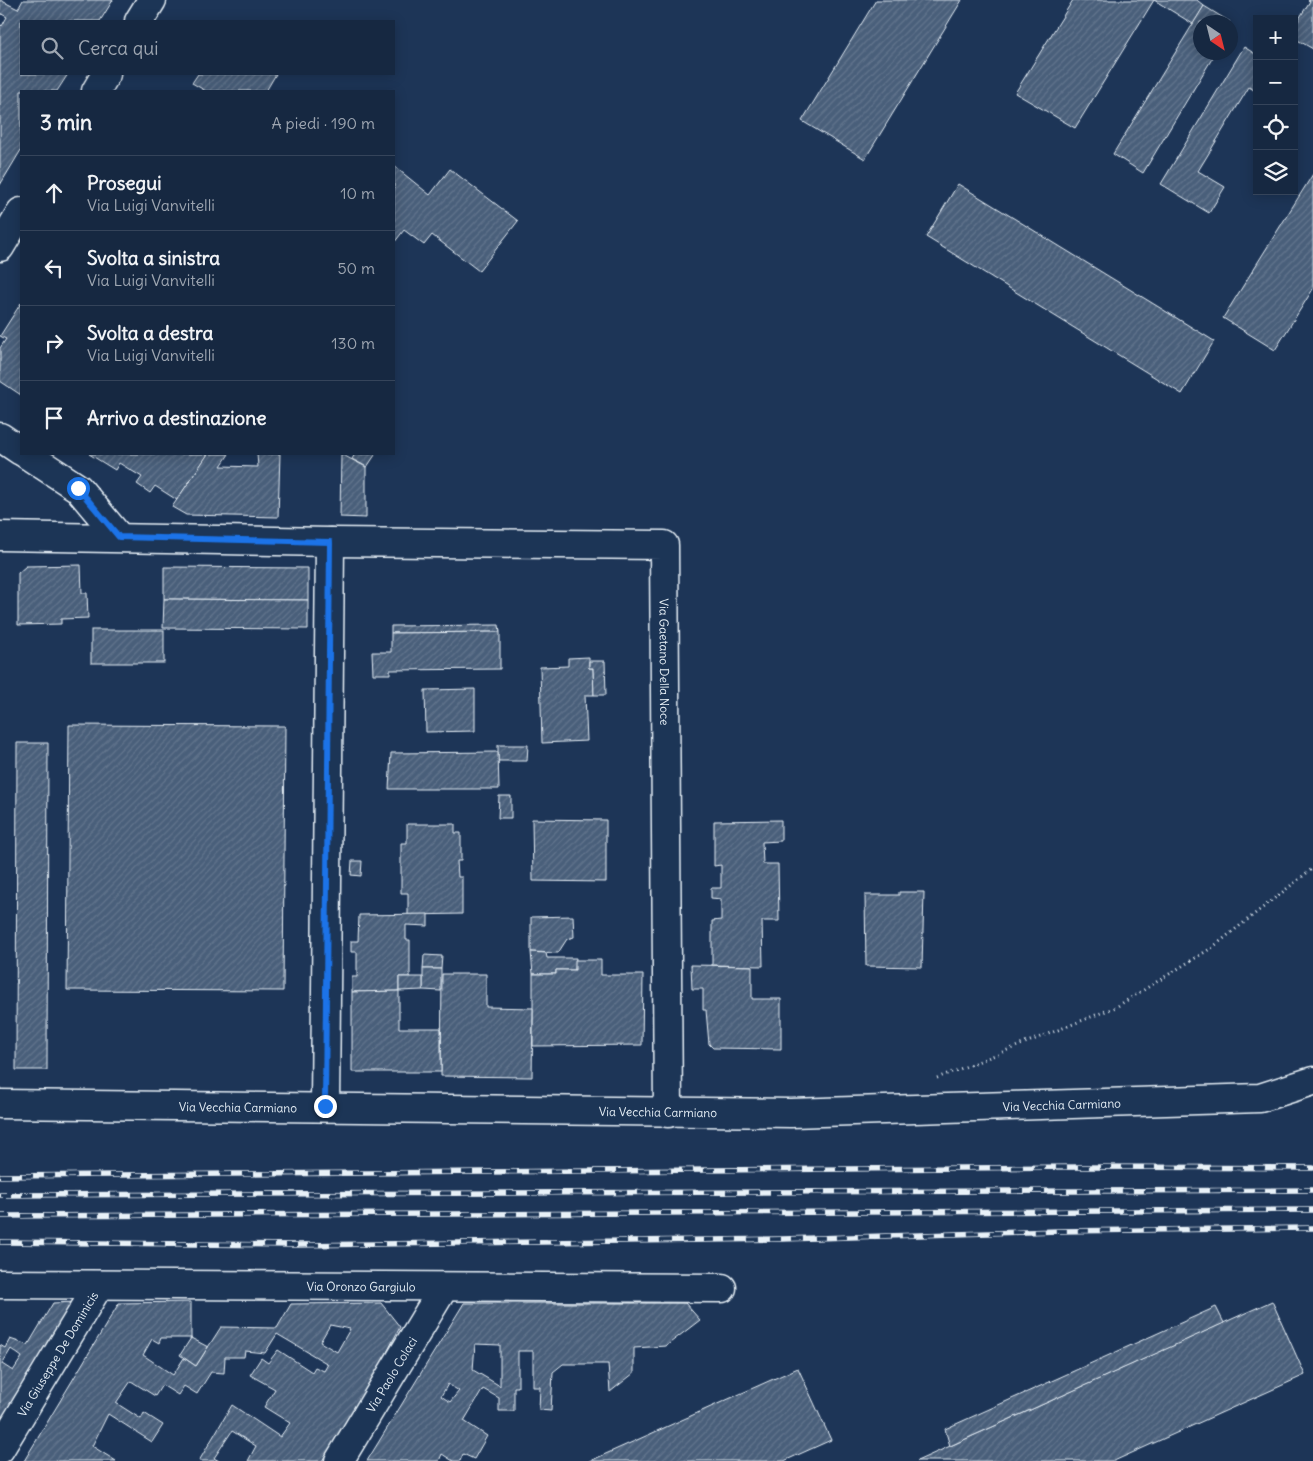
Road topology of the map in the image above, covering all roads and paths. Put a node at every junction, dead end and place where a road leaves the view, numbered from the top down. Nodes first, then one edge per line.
1 (152, 0) edge
2 (140, 20) edge
3 (105, 75) edge
4 (97, 90) edge
5 (20, 214) edge
6 (0, 247) edge
7 (0, 437) edge
8 (20, 450) edge
9 (28, 455) edge
10 (0, 536) edge
11 (119, 537) junction
12 (330, 542) junction
13 (1313, 868) edge
14 (931, 1080) dead end
15 (1313, 1081) edge
16 (0, 1104) edge
17 (325, 1106) junction
18 (668, 1113) junction
19 (0, 1284) edge
20 (99, 1285) junction
21 (444, 1287) junction
22 (722, 1288) dead end
23 (0, 1449) edge
24 (339, 1461) edge

1 - 2 street
3 - 4 street
5 - 6 street
7 - 8 street
9 - 11 street
10 - 11 street
11 - 12 street
12 - 17 street
12 - 18 street, Via Gaetano Della Noce
13 - 14 path
15 - 18 street, Via Vecchia Carmiano
16 - 17 street, Via Vecchia Carmiano
17 - 18 street, Via Vecchia Carmiano
19 - 20 street, Via Oronzo Gargiulo
20 - 21 street, Via Oronzo Gargiulo
20 - 23 street, Via Giuseppe De Dominicis
21 - 22 street, Via Oronzo Gargiulo
21 - 24 street, Via Paolo Colaci

